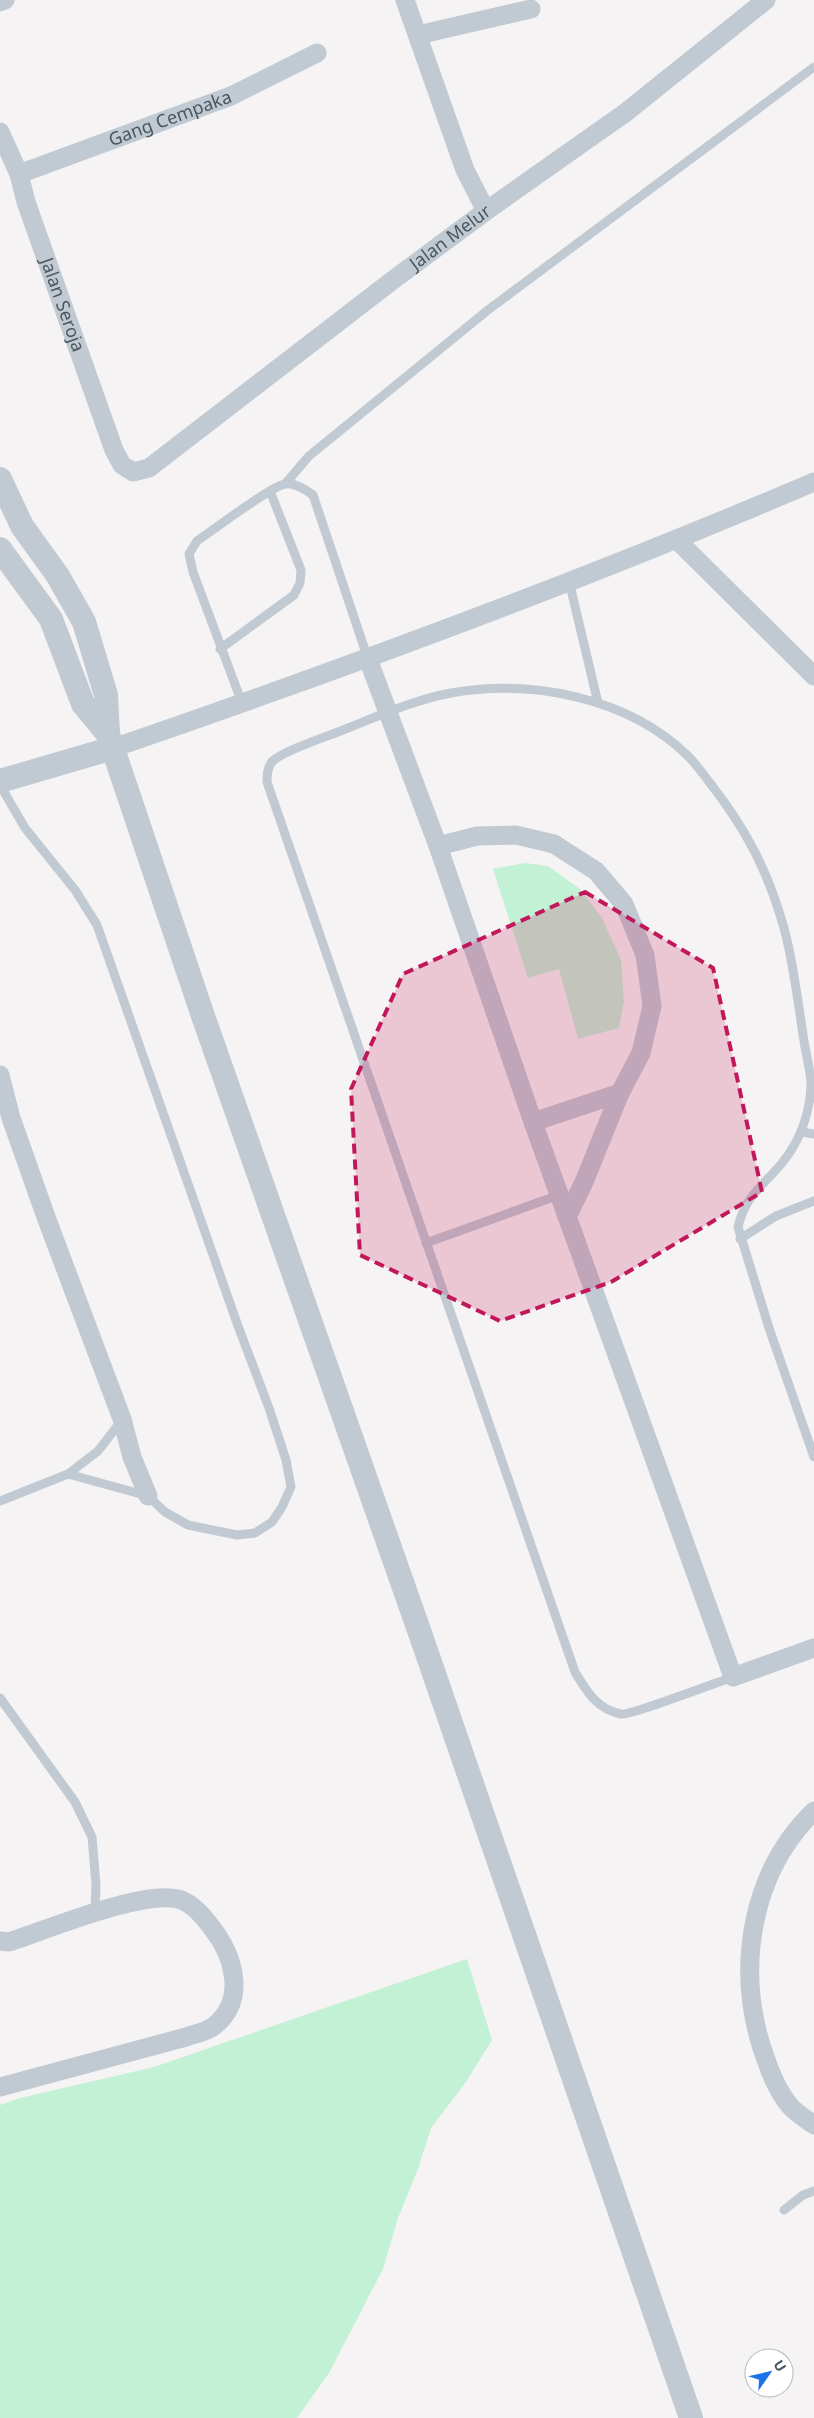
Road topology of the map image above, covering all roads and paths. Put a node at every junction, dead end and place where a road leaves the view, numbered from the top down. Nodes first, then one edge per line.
1 (5, 0) edge
2 (405, 0) edge
3 (0, 2) edge
4 (757, 3) edge
5 (531, 9) dead end
6 (418, 35) junction
7 (317, 53) dead end
8 (814, 67) edge
9 (0, 132) edge
10 (19, 174) junction
11 (486, 211) junction
12 (133, 472) joint
13 (0, 479) edge
14 (814, 482) edge
15 (285, 484) junction
16 (270, 491) junction
17 (677, 540) junction
18 (0, 548) edge
19 (569, 581) junction
20 (220, 648) junction
21 (368, 659) junction
22 (814, 676) edge
23 (598, 703) junction
24 (242, 704) junction
25 (389, 712) junction
26 (110, 741) junction
27 (0, 783) edge
28 (438, 846) junction
29 (0, 1075) edge
30 (620, 1093) junction
31 (533, 1122) junction
32 (802, 1132) junction
33 (814, 1134) edge
34 (559, 1195) junction
35 (814, 1201) edge
36 (567, 1217) junction
37 (740, 1239) junction
38 (426, 1243) junction
39 (122, 1419) junction
40 (814, 1457) edge
41 (68, 1474) junction
42 (148, 1496) junction
43 (0, 1501) edge
44 (814, 1648) edge
45 (734, 1677) junction
46 (0, 1698) edge
47 (814, 1811) edge
48 (95, 1914) junction
49 (0, 1941) edge
50 (0, 2087) edge
51 (814, 2125) edge
52 (814, 2191) edge
53 (784, 2210) dead end
54 (691, 2418) edge

1 - 3 street
2 - 6 street
4 - 11 street, Jalan Melur
5 - 6 street
6 - 11 street
7 - 10 street, Gang Cempaka
8 - 15 lane
9 - 10 street, Jalan Seroja
10 - 12 street, Jalan Seroja
11 - 12 street, Jalan Melur
13 - 26 street
14 - 17 street
15 - 16 lane
15 - 21 lane
16 - 20 lane
16 - 20 lane
17 - 19 street
17 - 22 street
18 - 26 street
19 - 21 street
19 - 23 lane
20 - 24 lane
21 - 24 street
21 - 25 street
23 - 25 lane
23 - 32 lane
24 - 26 street
25 - 28 street
25 - 38 lane
26 - 27 street
26 - 54 street
27 - 42 lane
28 - 30 street
28 - 31 street
29 - 39 street
30 - 31 street
30 - 36 street
31 - 34 street
32 - 33 lane
32 - 37 lane
34 - 36 street
34 - 38 lane
35 - 37 lane
36 - 45 street
37 - 40 lane
38 - 45 lane
39 - 41 lane
39 - 42 street
41 - 42 lane
41 - 43 lane
44 - 45 street
46 - 48 lane
47 - 51 street
48 - 49 street
48 - 50 street
52 - 53 lane

